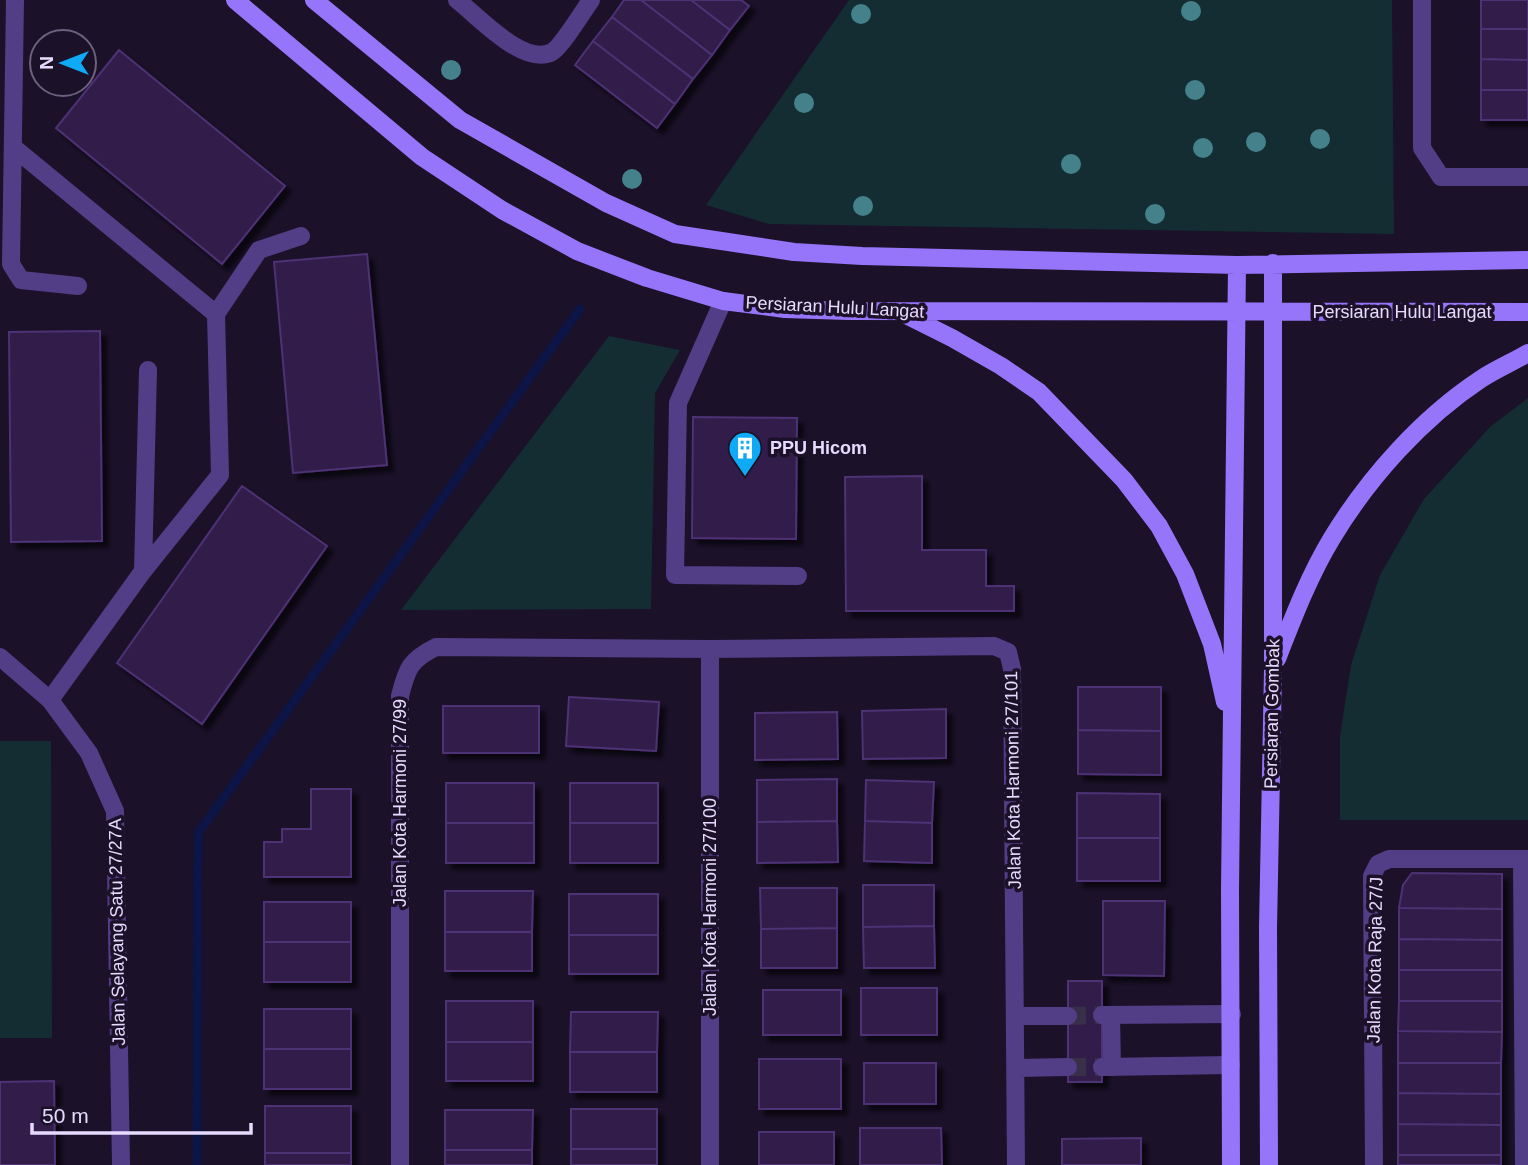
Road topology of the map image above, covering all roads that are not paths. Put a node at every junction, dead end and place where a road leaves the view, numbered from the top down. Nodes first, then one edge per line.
1 (15, 0) edge
2 (235, 0) edge
3 (314, 0) edge
4 (457, 0) edge
5 (592, 0) edge
6 (1422, 0) edge
7 (7, 79) edge
8 (13, 147) junction
9 (1528, 177) edge
10 (301, 236) dead end
11 (1528, 260) edge
12 (1272, 264) junction
13 (1237, 265) junction
14 (78, 286) dead end
15 (723, 301) junction
16 (898, 312) junction
17 (1237, 312) junction
18 (1274, 312) junction
19 (1528, 312) edge
20 (216, 314) junction
21 (1528, 353) edge
22 (148, 370) dead end
23 (144, 571) junction
24 (798, 576) dead end
25 (710, 649) junction
26 (0, 657) edge
27 (1273, 670) junction
28 (50, 700) junction
29 (1232, 733) junction
30 (1525, 859) edge
31 (1231, 1014) junction
32 (1016, 1016) junction
33 (1068, 1016) tunnel mouth
34 (1231, 1065) junction
35 (1068, 1067) tunnel mouth
36 (1017, 1068) junction
37 (121, 1165) edge
38 (400, 1165) edge
39 (710, 1165) edge
40 (1016, 1165) edge
41 (1231, 1165) edge
42 (1269, 1165) edge
43 (1374, 1165) edge
44 (1524, 1165) edge

1 - 7 street
2 - 15 main road, Persiaran Hulu Langat
3 - 13 main road
4 - 5 street
6 - 9 street
7 - 8 street
8 - 14 street
8 - 20 street
10 - 20 street
11 - 12 main road
12 - 13 main road
12 - 18 main road, Persiaran Gombak
13 - 17 main road
15 - 16 main road, Persiaran Hulu Langat
15 - 24 street
16 - 17 main road, Persiaran Hulu Langat
16 - 29 main road
17 - 18 main road, Persiaran Hulu Langat
17 - 29 main road
18 - 19 main road, Persiaran Hulu Langat
18 - 27 main road, Persiaran Gombak
20 - 23 street
21 - 27 main road
22 - 23 street
23 - 28 street
25 - 32 street, Jalan Kota Harmoni 27/101
25 - 38 street, Jalan Kota Harmoni 27/99
25 - 39 street, Jalan Kota Harmoni 27/100
26 - 28 street, Jalan Selayang Satu 27/27A
27 - 42 main road, Persiaran Gombak
28 - 37 street, Jalan Selayang Satu 27/27A
29 - 31 main road
30 - 43 street, Jalan Kota Raja 27/J
30 - 44 street
31 - 34 main road
31 - 34 street
32 - 33 street
32 - 36 street, Jalan Kota Harmoni 27/101
34 - 41 main road
35 - 36 street
36 - 40 street, Jalan Kota Harmoni 27/101

